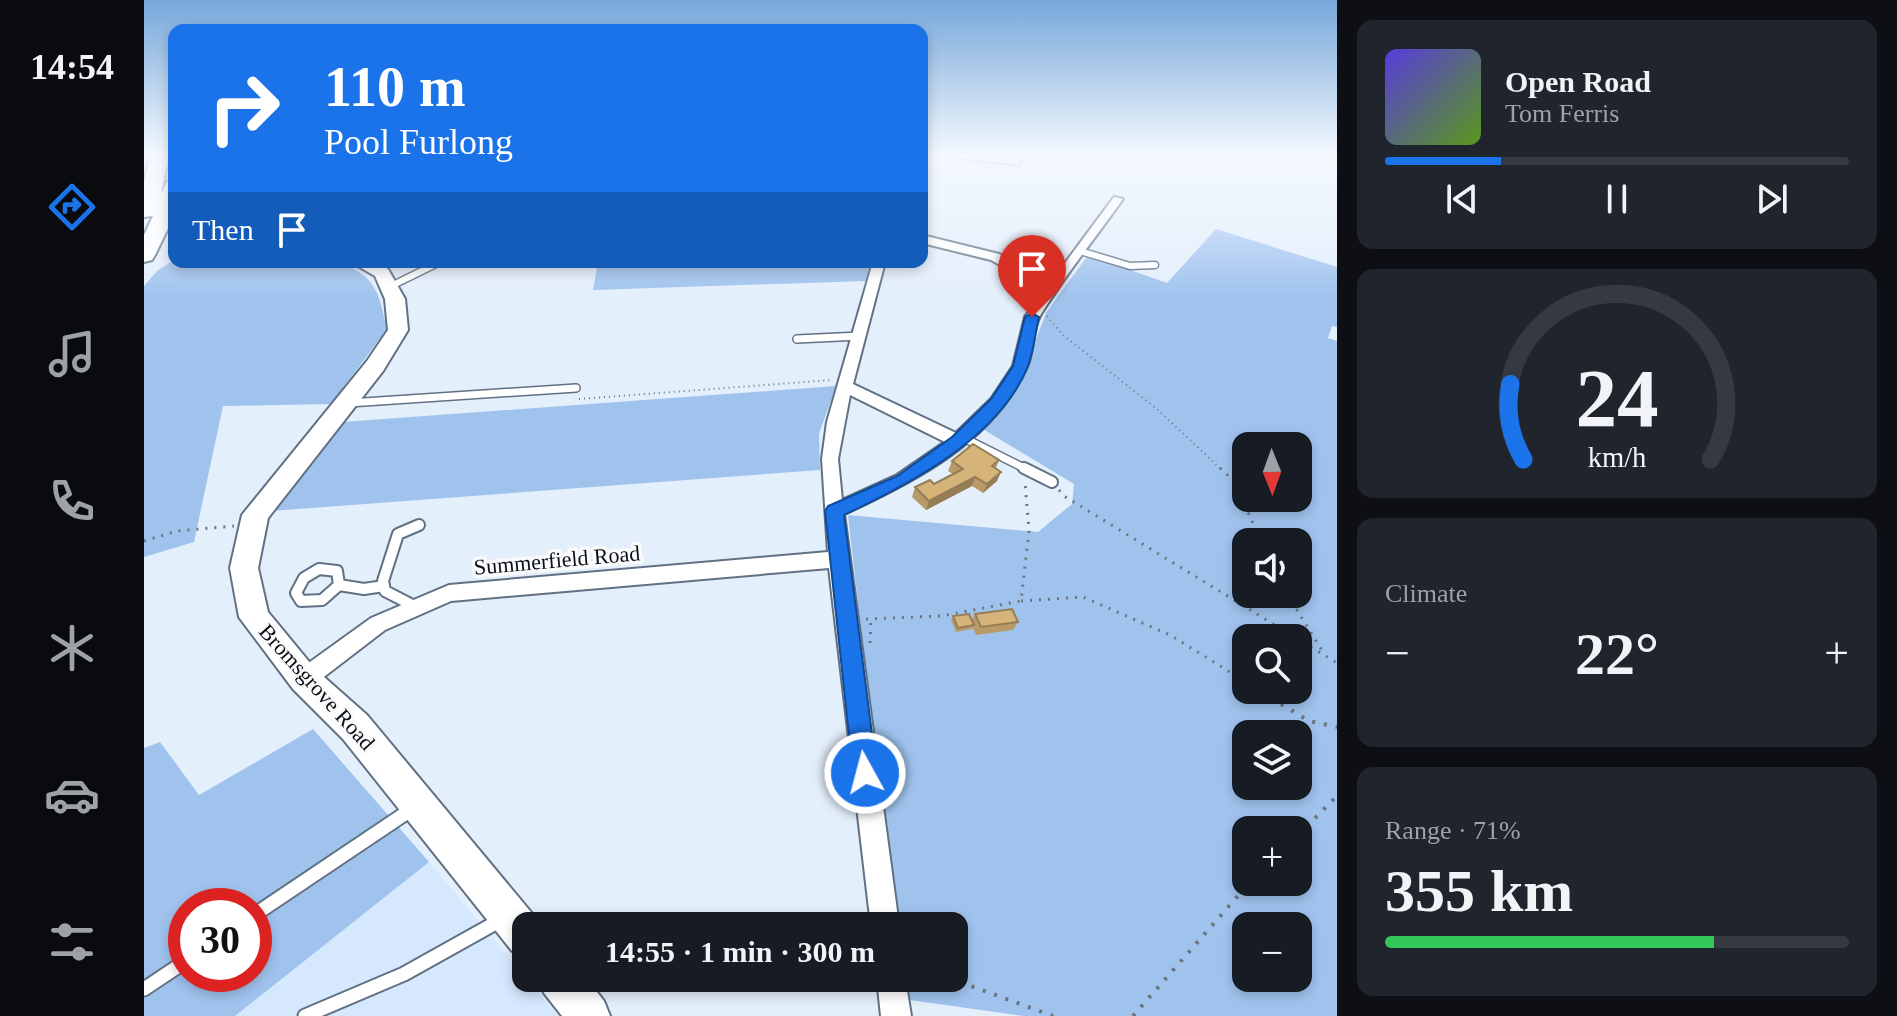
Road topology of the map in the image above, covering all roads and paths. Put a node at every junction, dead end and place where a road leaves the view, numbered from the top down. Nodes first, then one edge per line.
1 (159, 201) edge
2 (1116, 201) edge
3 (168, 212) edge
4 (163, 234) edge
5 (928, 240) edge
6 (1080, 251) junction
7 (144, 258) edge
8 (1155, 265) dead end
9 (372, 268) edge
10 (428, 268) edge
11 (877, 268) edge
12 (389, 287) junction
13 (1053, 289) junction
14 (1036, 312) junction
15 (860, 336) junction
16 (797, 339) dead end
17 (847, 384) junction
18 (576, 388) dead end
19 (578, 399) dead end
20 (346, 403) junction
21 (960, 439) junction
22 (1035, 473) junction
23 (1052, 482) joint
24 (834, 511) junction
25 (253, 521) junction
26 (419, 525) dead end
27 (1255, 528) edge
28 (144, 541) edge
29 (838, 559) junction
30 (339, 585) junction
31 (384, 586) junction
32 (1021, 601) junction
33 (416, 607) junction
34 (1296, 608) edge
35 (846, 620) junction
36 (1325, 655) junction
37 (1337, 663) edge
38 (1232, 673) edge
39 (304, 679) junction
40 (1281, 704) edge
41 (1337, 727) edge
42 (1337, 796) edge
43 (418, 804) junction
44 (1312, 821) edge
45 (1238, 896) edge
46 (272, 903) edge
47 (883, 912) edge
48 (512, 920) edge
49 (512, 929) edge
50 (168, 973) edge
51 (968, 985) edge
52 (144, 989) edge
53 (570, 992) edge
54 (893, 992) edge
55 (305, 1016) edge
56 (589, 1016) edge
57 (896, 1016) edge
58 (1053, 1016) edge
59 (1133, 1016) edge

1 - 4 highway
2 - 6 street
3 - 4 highway
4 - 7 highway
5 - 13 street
6 - 8 lane
6 - 13 street
9 - 12 street
10 - 12 lane
11 - 15 street
12 - 20 street, Bromsgrove Road
13 - 14 street
14 - 21 street
14 - 27 path
15 - 16 lane
15 - 17 street
17 - 19 path
17 - 21 street
17 - 24 street
18 - 20 lane
20 - 25 street, Bromsgrove Road
21 - 22 lane
21 - 24 street
22 - 23 lane
22 - 32 path
23 - 36 path
24 - 29 street
25 - 28 path
25 - 39 street, Bromsgrove Road
26 - 31 lane
29 - 33 street, Summerfield Road
29 - 35 street
30 - 30 lane
30 - 31 lane
31 - 33 lane
32 - 35 path
32 - 38 path
33 - 39 street, Summerfield Road
34 - 36 path
35 - 47 street
36 - 37 path
39 - 43 street, Bromsgrove Road
40 - 41 path
42 - 44 path
43 - 46 lane
43 - 48 street, Bromsgrove Road
45 - 59 path
49 - 55 lane
50 - 52 lane
51 - 58 path
53 - 56 street
54 - 57 street

